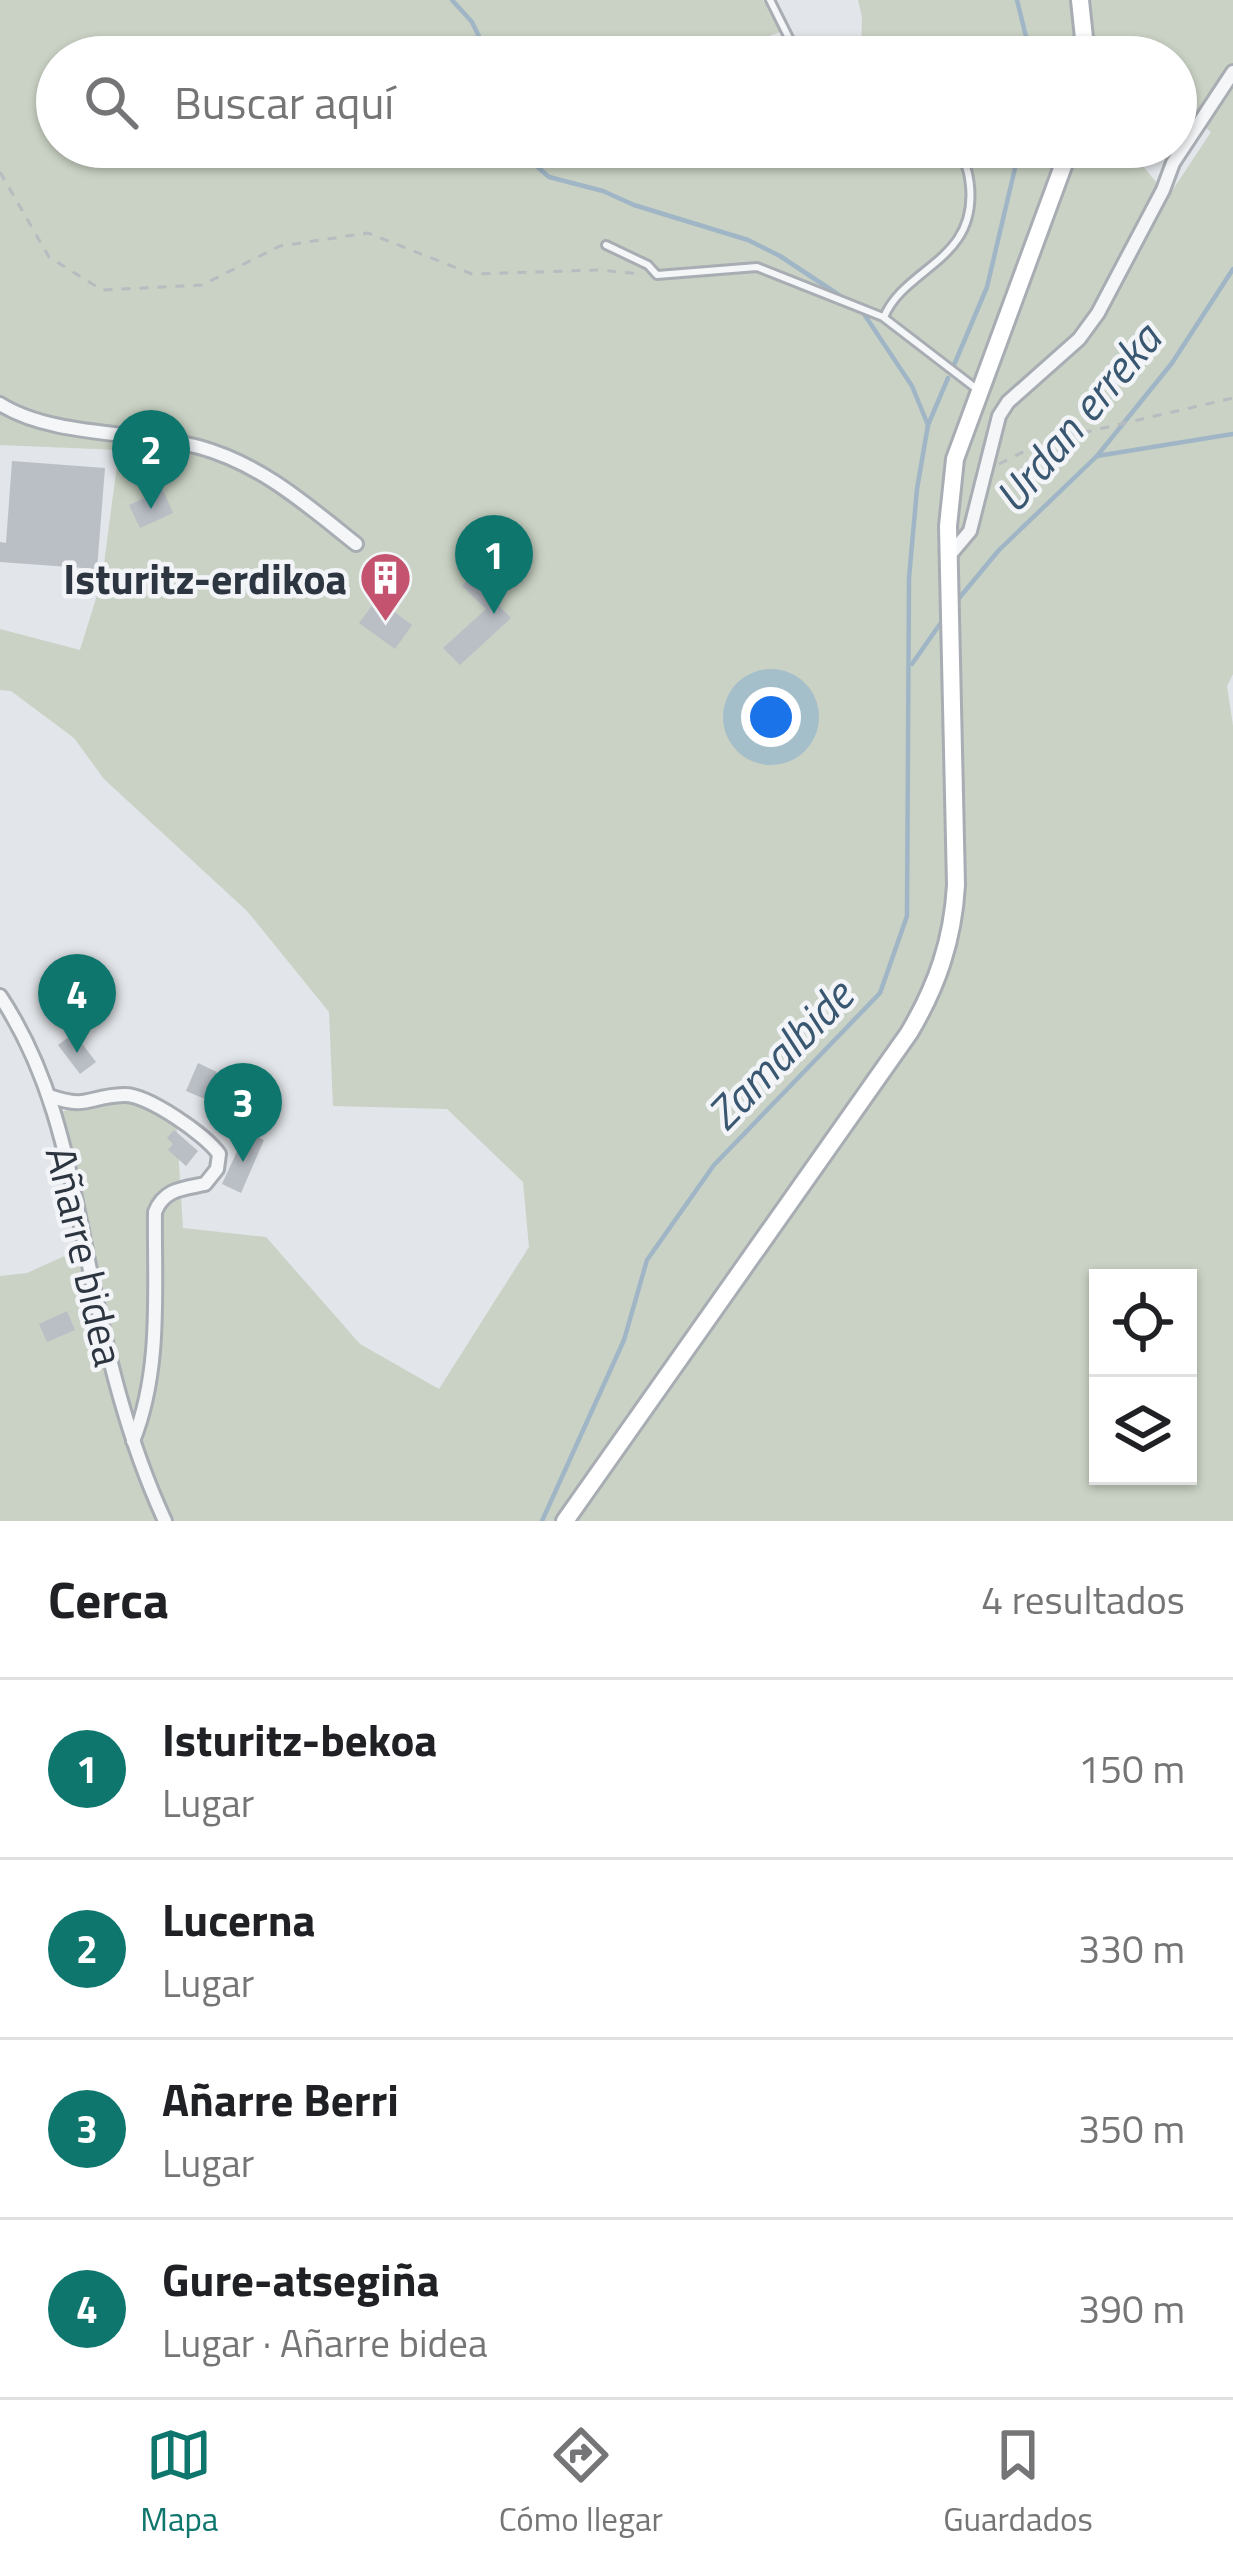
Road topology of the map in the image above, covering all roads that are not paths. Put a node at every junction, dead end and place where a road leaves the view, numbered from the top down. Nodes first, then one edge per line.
1 (770, 0) edge
2 (1080, 0) edge
3 (791, 36) edge
4 (1084, 36) edge
5 (1233, 72) edge
6 (1197, 124) edge
7 (968, 168) edge
8 (1062, 168) edge
9 (1170, 168) edge
10 (606, 245) dead end
11 (883, 317) junction
12 (979, 392) junction
13 (0, 404) edge
14 (356, 544) dead end
15 (949, 556) junction
16 (0, 996) edge
17 (49, 1096) junction
18 (133, 1442) junction
19 (165, 1521) edge
20 (566, 1521) edge

1 - 3 lane
2 - 4 main road
5 - 6 street
7 - 11 lane
8 - 12 main road
9 - 15 street
10 - 11 lane
11 - 12 lane
12 - 15 main road
13 - 14 street
15 - 20 main road
16 - 17 street, Añarre bidea
17 - 18 street, Añarre bidea
17 - 18 street
18 - 19 street, Añarre bidea

